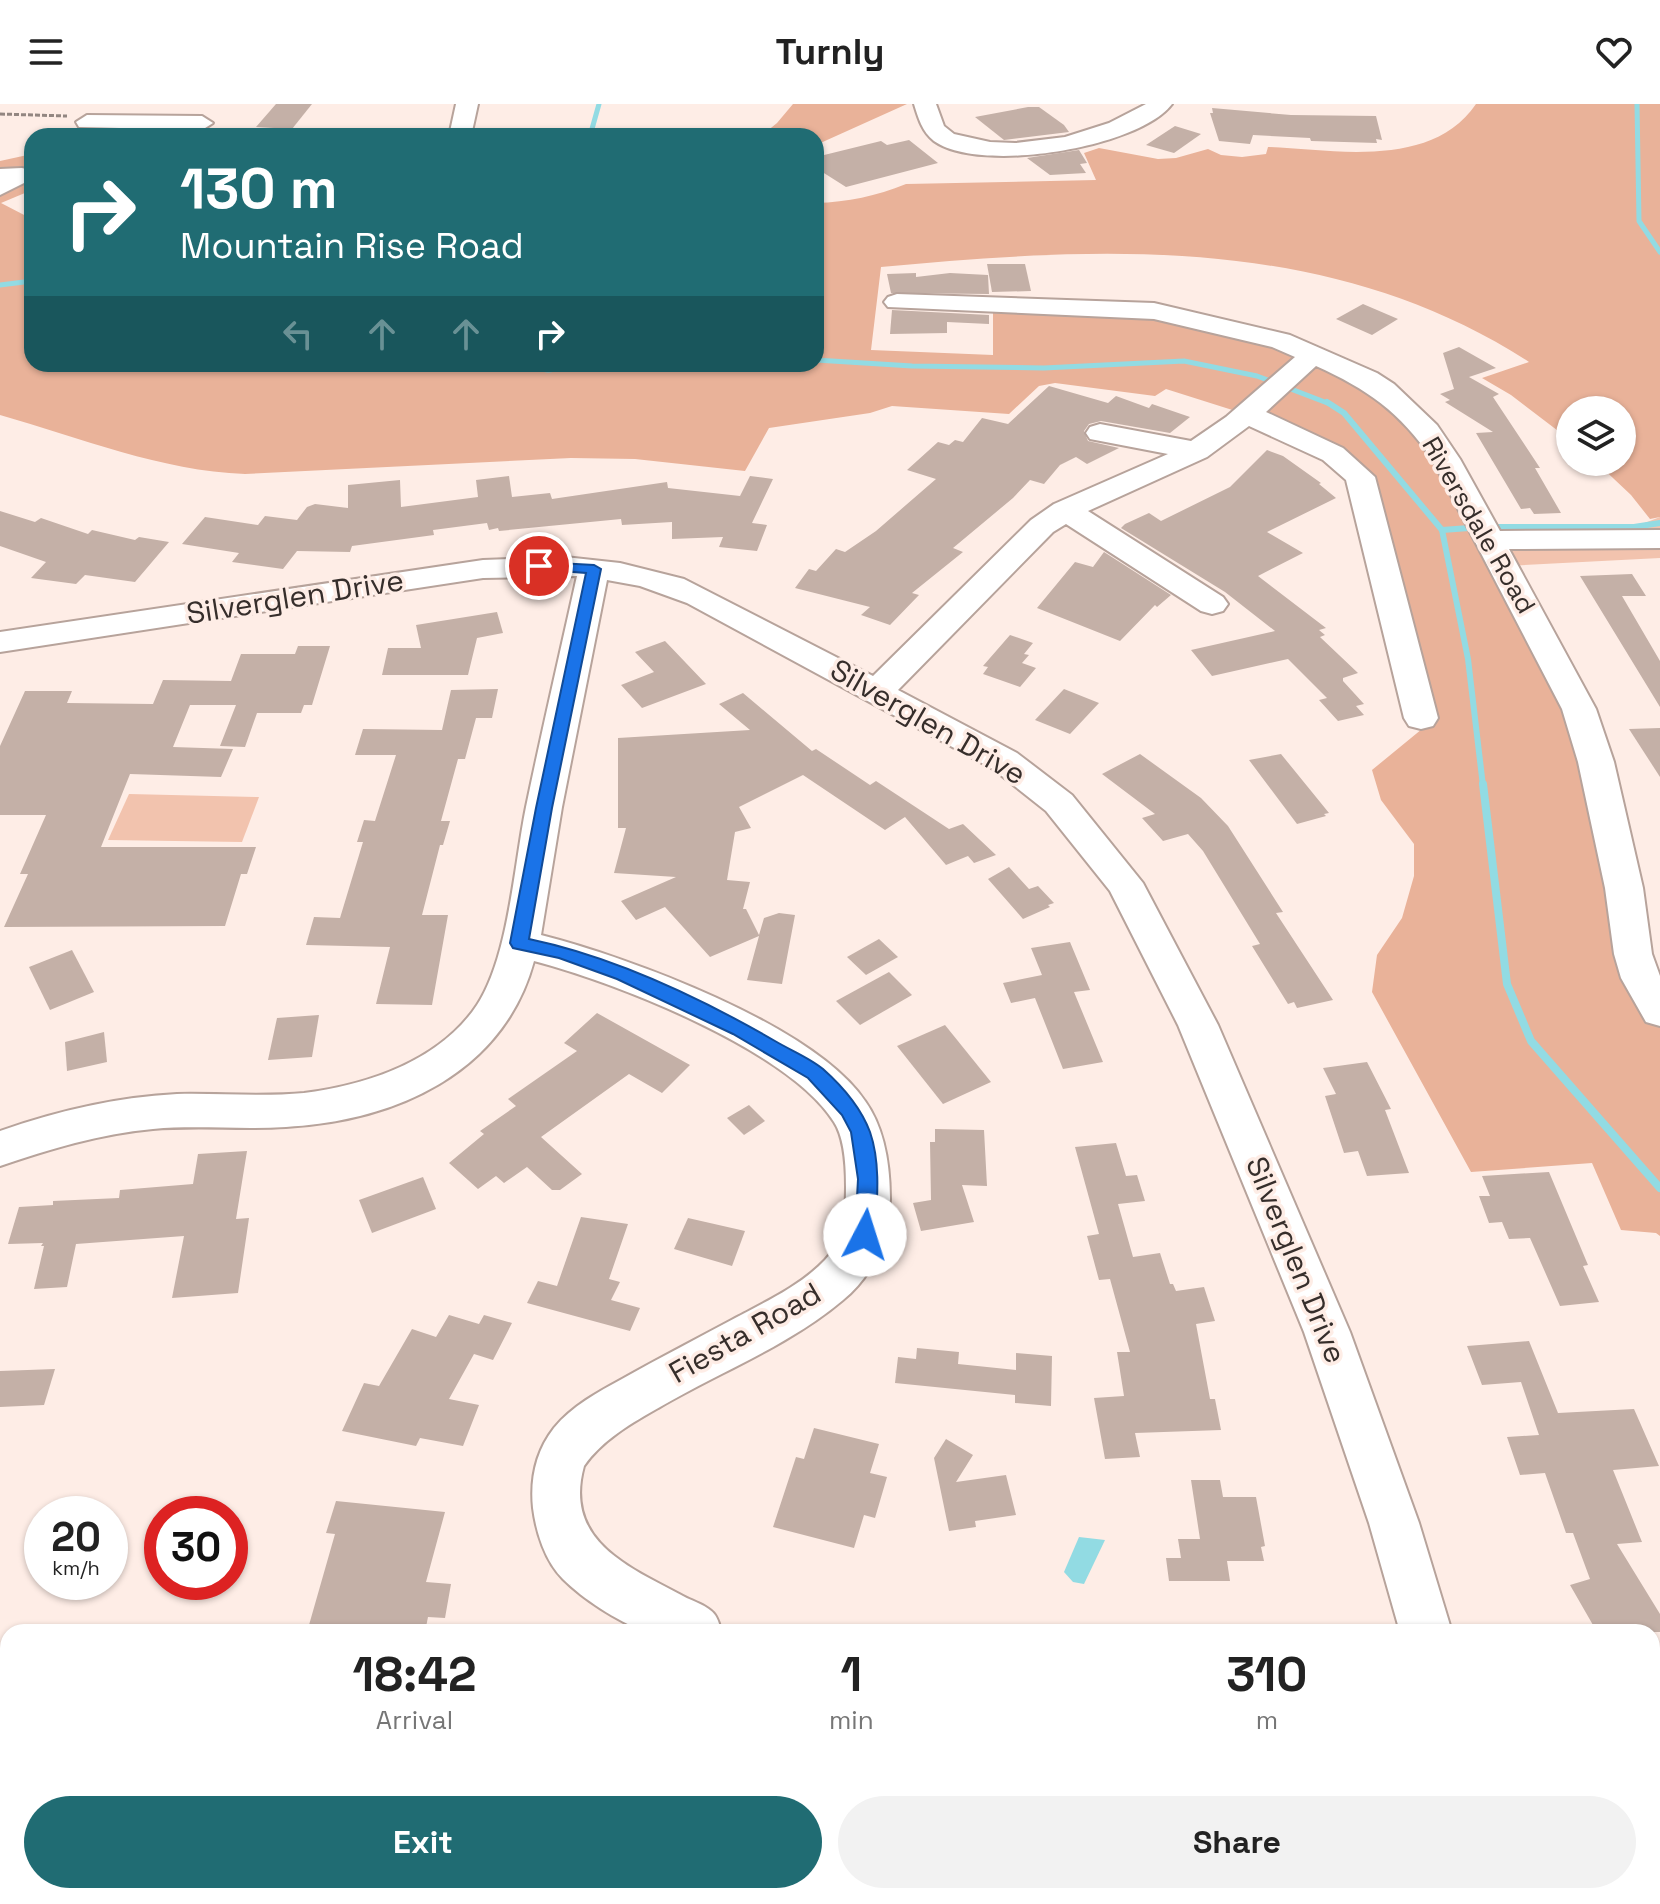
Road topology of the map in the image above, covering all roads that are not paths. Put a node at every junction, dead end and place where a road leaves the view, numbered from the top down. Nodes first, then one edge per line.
1 (467, 104) edge
2 (925, 104) edge
3 (1161, 104) edge
4 (87, 122) dead end
5 (186, 128) edge
6 (462, 128) edge
7 (24, 156) edge
8 (0, 161) edge
9 (0, 176) edge
10 (0, 188) edge
11 (897, 302) dead end
12 (1313, 355) junction
13 (1245, 413) junction
14 (1100, 433) dead end
15 (1197, 451) junction
16 (1065, 510) junction
17 (1660, 539) edge
18 (1491, 541) junction
19 (594, 569) junction
20 (1212, 604) dead end
21 (0, 642) edge
22 (878, 691) junction
23 (1421, 718) dead end
24 (519, 943) junction
25 (1660, 1011) edge
26 (0, 1149) edge
27 (682, 1624) edge
28 (1424, 1624) edge

1 - 6 street
2 - 3 street
4 - 5 street
7 - 8 street
9 - 10 street
11 - 12 street, Riversdale Road
12 - 13 street
12 - 18 street, Riversdale Road
13 - 15 street
13 - 23 street
14 - 15 street
15 - 16 street
16 - 20 street
16 - 22 street
17 - 18 street
18 - 25 street, Riversdale Road
19 - 21 street, Silverglen Drive
19 - 22 street, Silverglen Drive
19 - 24 street
22 - 28 street, Silverglen Drive
24 - 26 street
24 - 27 street, Fiesta Road

